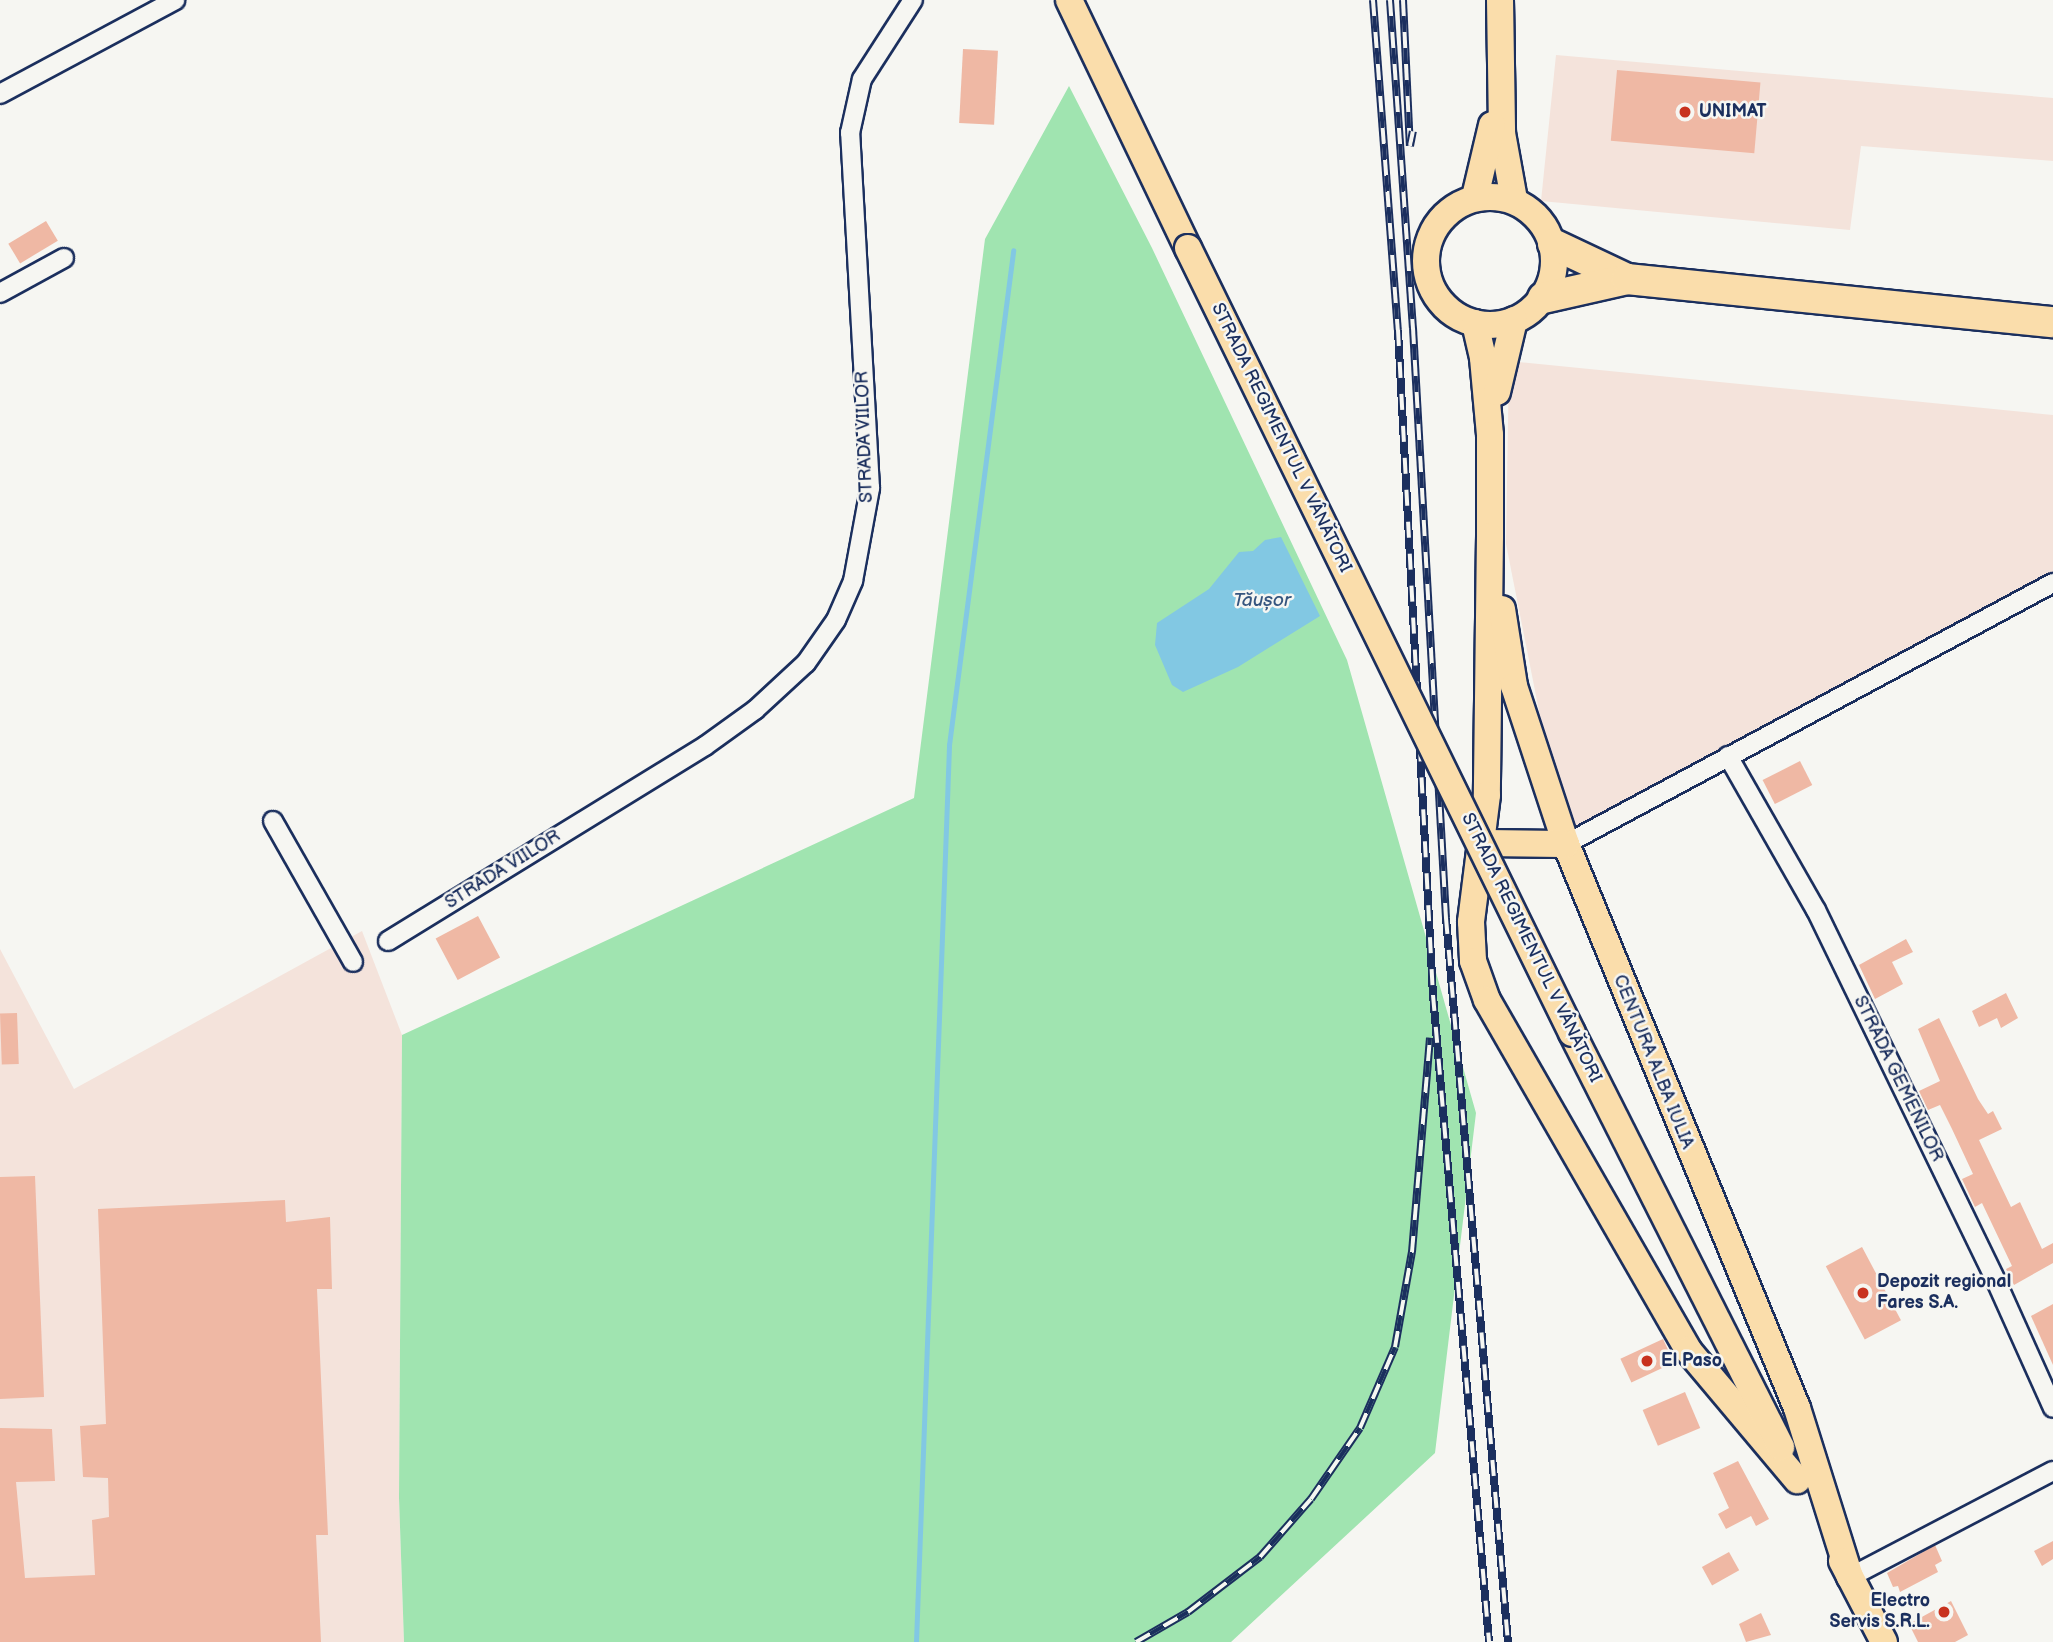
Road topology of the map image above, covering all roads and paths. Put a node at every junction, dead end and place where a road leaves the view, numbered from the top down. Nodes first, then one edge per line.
1 (175, 0) edge
2 (1069, 0) edge
3 (1500, 0) edge
4 (910, 1) edge
5 (1499, 82) junction
6 (0, 94) edge
7 (1475, 197) junction
8 (1514, 200) junction
9 (1552, 244) junction
10 (64, 258) dead end
11 (1627, 279) junction
12 (0, 293) edge
13 (1543, 298) junction
14 (1514, 320) junction
15 (2053, 322) edge
16 (1475, 323) junction
17 (1490, 435) junction
18 (1490, 536) junction
19 (2053, 583) edge
20 (1728, 756) junction
21 (273, 821) dead end
22 (1482, 843) junction
23 (1566, 844) junction
24 (388, 941) dead end
25 (353, 962) dead end
26 (2053, 1408) edge
27 (2053, 1471) edge
28 (1797, 1480) junction
29 (1850, 1577) junction
30 (1884, 1642) edge

1 - 6 street
2 - 28 main road, STRADA REGIMENTUL V VÂNĂTORI, bridge
3 - 5 main road
4 - 24 street, STRADA VIILOR
5 - 7 main road
5 - 8 main road
7 - 8 main road
7 - 16 main road
8 - 9 main road
9 - 11 highway
9 - 13 main road
10 - 12 street
11 - 13 highway
11 - 15 highway
13 - 14 main road
14 - 16 main road
14 - 17 main road, CENTURA ALBA IULIA
16 - 17 main road, CENTURA ALBA IULIA
17 - 18 main road, CENTURA ALBA IULIA
18 - 22 main road, CENTURA ALBA IULIA
18 - 23 main road, CENTURA ALBA IULIA
19 - 20 street
20 - 23 street
20 - 26 street, STRADA GEMENILOR
21 - 25 street
22 - 23 main road
22 - 28 main road, CENTURA ALBA IULIA
23 - 29 main road, CENTURA ALBA IULIA
27 - 29 street
28 - 29 main road, STRADA REGIMENTUL V VÂNĂTORI
29 - 30 main road, STRADA REGIMENTUL V VÂNĂTORI

